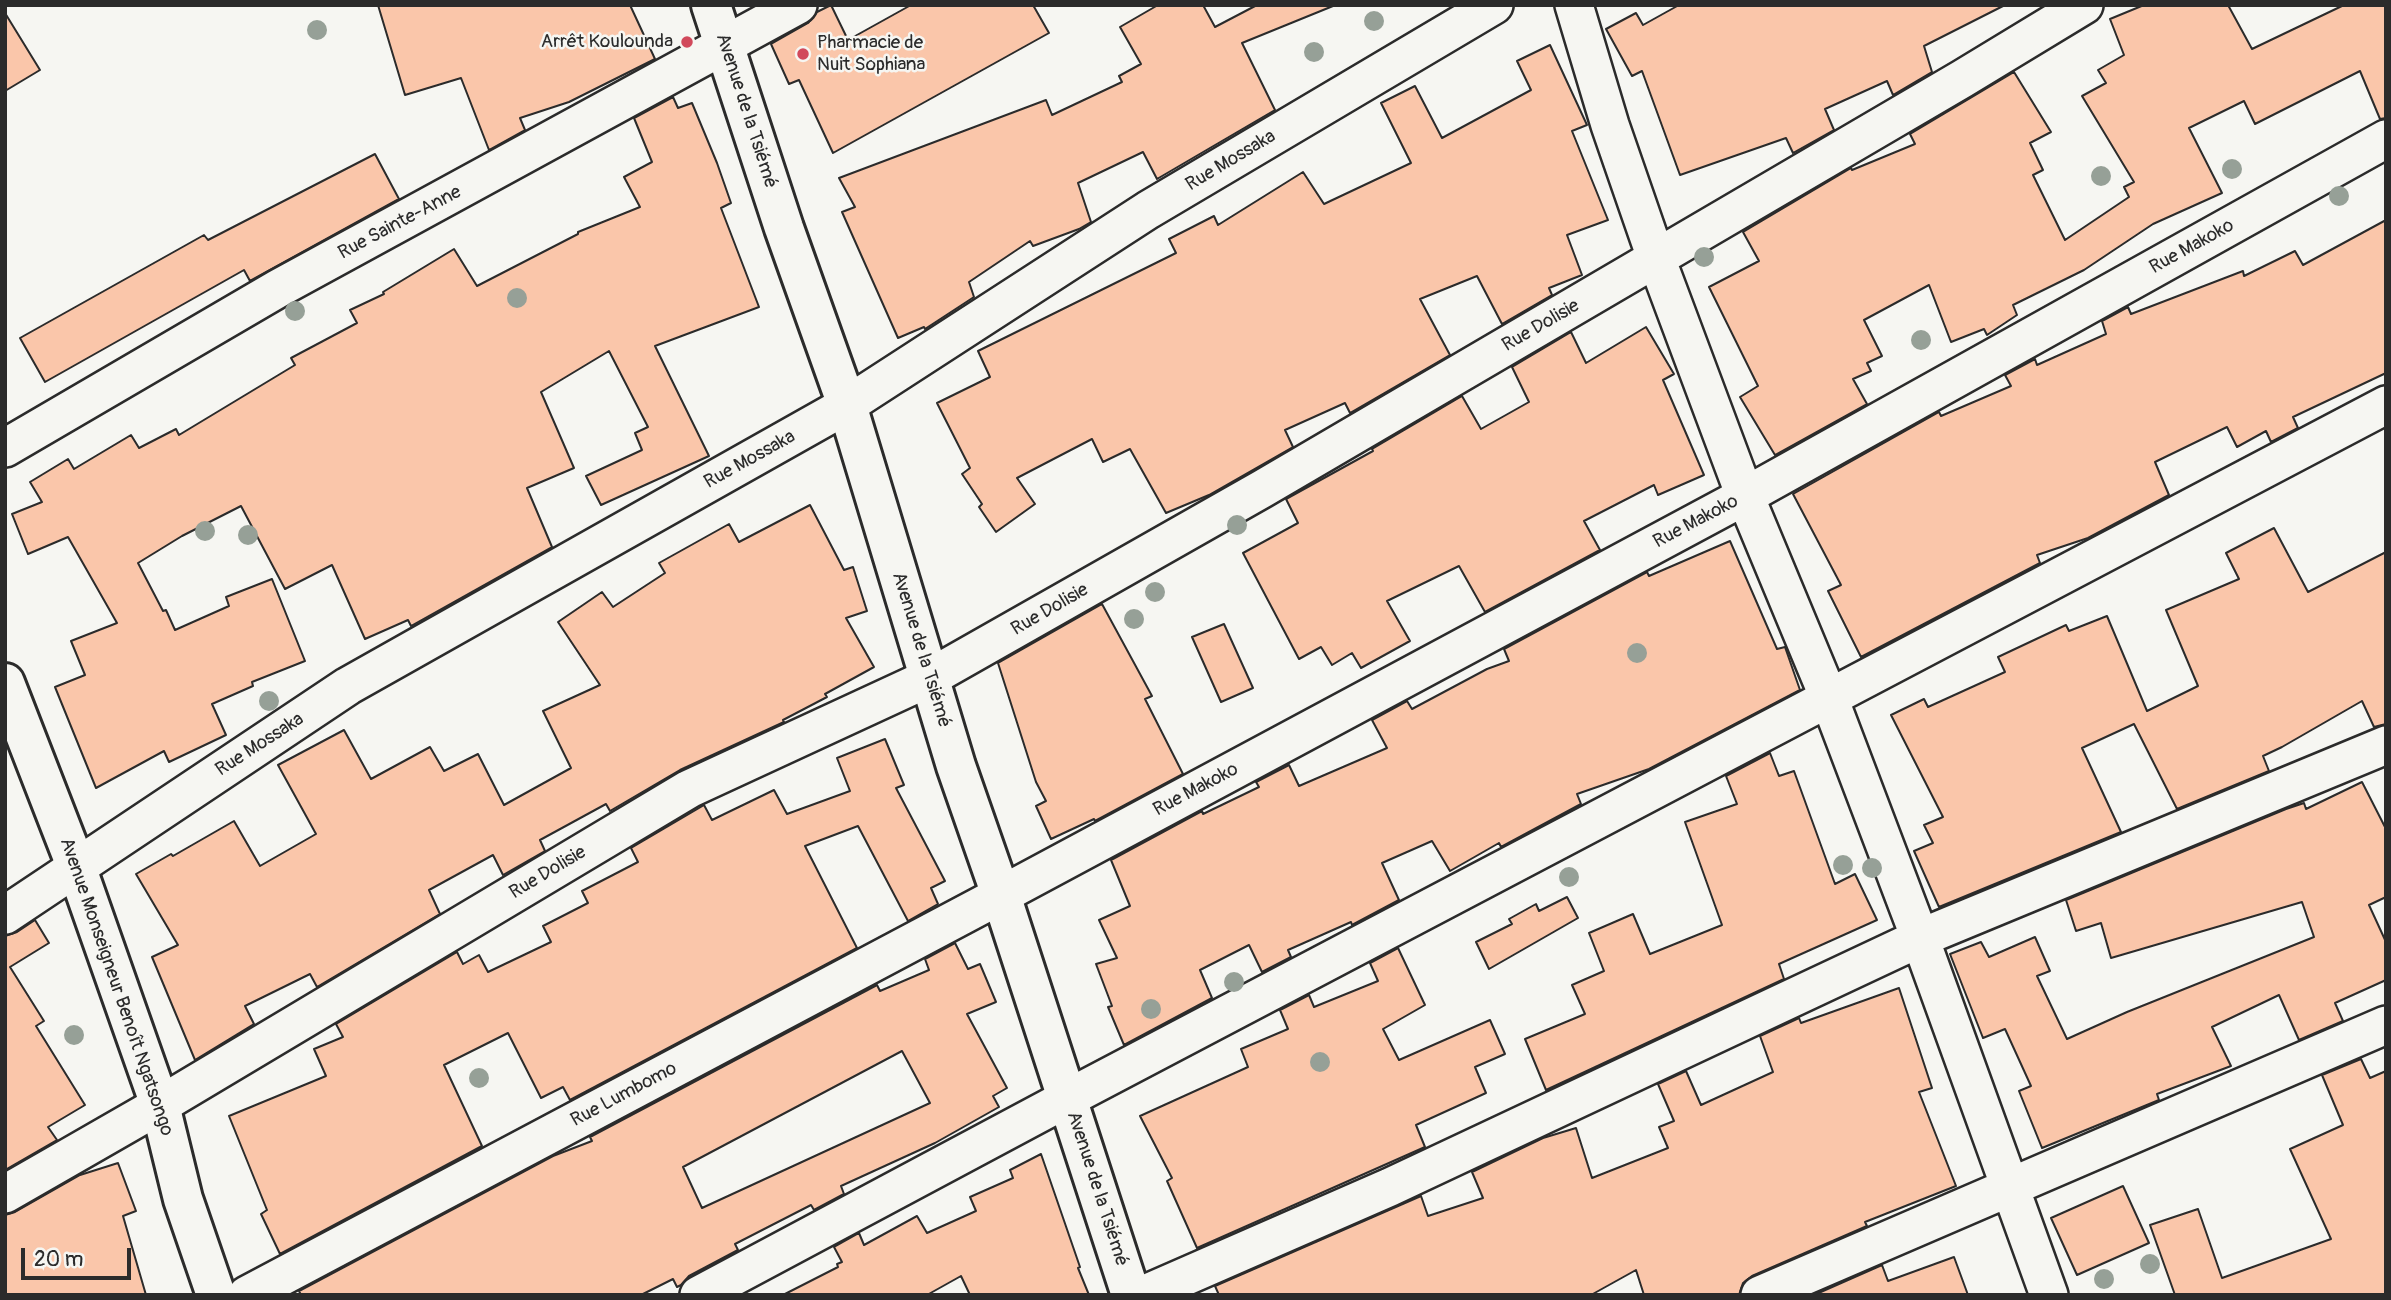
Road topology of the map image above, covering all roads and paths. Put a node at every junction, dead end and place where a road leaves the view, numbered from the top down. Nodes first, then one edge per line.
1 (711, 5) edge
2 (798, 5) edge
3 (1494, 5) edge
4 (1574, 5) edge
5 (2084, 5) edge
6 (725, 46) junction
7 (2386, 139) edge
8 (1657, 258) junction
9 (847, 405) junction
10 (2386, 405) edge
11 (5, 449) edge
12 (1745, 496) junction
13 (929, 678) junction
14 (5, 683) edge
15 (1829, 698) junction
16 (2386, 745) edge
17 (76, 866) junction
18 (1000, 895) junction
19 (5, 915) edge
20 (1920, 939) junction
21 (2386, 1025) edge
22 (1068, 1098) junction
23 (160, 1105) junction
24 (2010, 1188) junction
25 (5, 1194) edge
26 (216, 1295) edge
27 (247, 1295) edge
28 (699, 1295) edge
29 (1132, 1295) edge
30 (1143, 1295) edge
31 (1760, 1295) edge
32 (2049, 1295) edge

1 - 6 main road, Avenue de la Tsiémé
2 - 6 street, Rue Sainte-Anne
3 - 9 street, Rue Mossaka
4 - 8 street
5 - 8 street, Rue Dolisie
6 - 9 main road, Avenue de la Tsiémé
6 - 11 street, Rue Sainte-Anne
7 - 12 street, Rue Makoko
8 - 12 street
8 - 13 street, Rue Dolisie
9 - 13 main road, Avenue de la Tsiémé
9 - 17 street, Rue Mossaka
10 - 15 street
12 - 15 street
12 - 18 street, Rue Makoko
13 - 18 main road, Avenue de la Tsiémé
13 - 23 street, Rue Dolisie
14 - 17 main road, Avenue Monseigneur Benoît Ngatsongo
15 - 20 street
15 - 22 street
16 - 20 street
17 - 19 street, Rue Mossaka
17 - 23 main road, Avenue Monseigneur Benoît Ngatsongo
18 - 22 main road, Avenue de la Tsiémé
18 - 27 street, Rue Lumbomo
20 - 24 street
20 - 30 street
21 - 24 street
22 - 28 street
22 - 29 main road, Avenue de la Tsiémé
23 - 25 street, Rue Dolisie
23 - 26 main road, Avenue Monseigneur Benoît Ngatsongo
24 - 31 street
24 - 32 street

